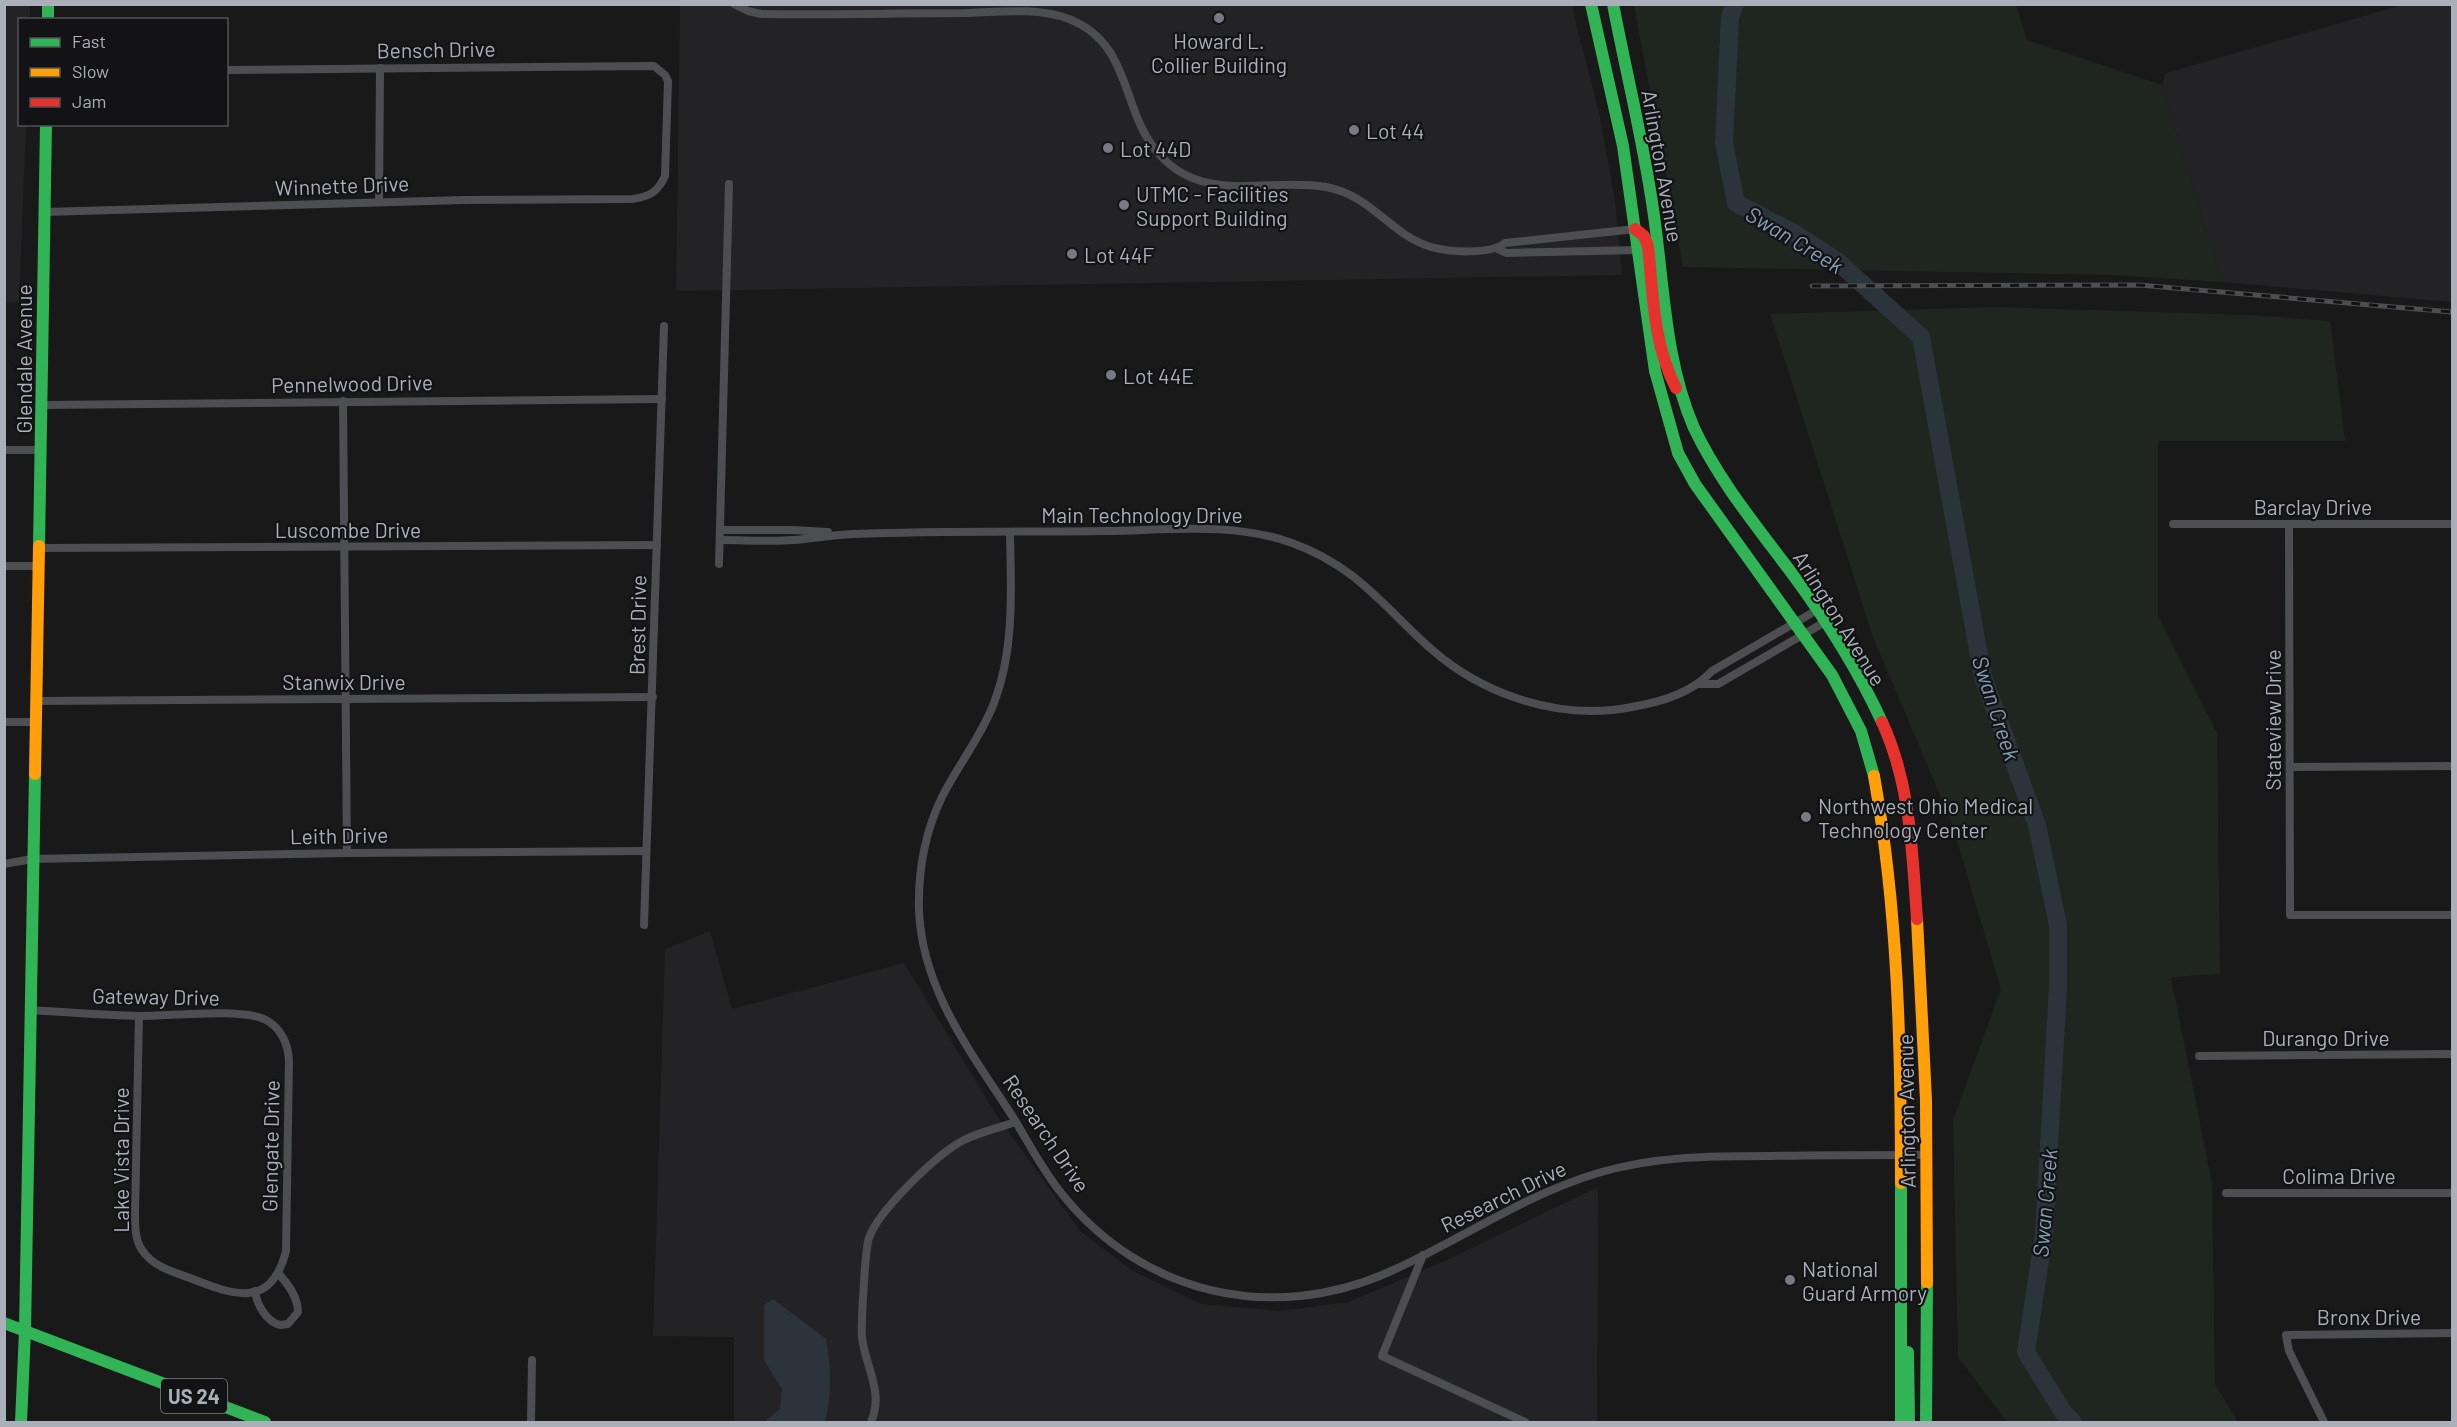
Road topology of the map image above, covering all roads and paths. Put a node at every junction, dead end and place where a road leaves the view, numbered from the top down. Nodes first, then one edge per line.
1 (734, 4) edge
2 (1591, 4) edge
3 (1613, 4) edge
4 (1007, 8) edge
5 (380, 68) junction
6 (228, 69) edge
7 (46, 126) edge
8 (729, 184) dead end
9 (642, 198) joint
10 (379, 202) junction
11 (44, 212) junction
12 (1635, 229) junction
13 (1498, 249) junction
14 (1638, 250) junction
15 (664, 326) dead end
16 (1680, 394) junction
17 (662, 399) junction
18 (343, 401) junction
19 (42, 405) junction
20 (4, 450) edge
21 (42, 450) junction
22 (2173, 524) dead end
23 (2289, 524) junction
24 (2452, 524) edge
25 (720, 530) junction
26 (1010, 532) junction
27 (849, 534) junction
28 (720, 540) junction
29 (657, 545) junction
30 (40, 548) junction
31 (346, 548) junction
32 (720, 564) dead end
33 (4, 566) edge
34 (39, 566) junction
35 (1817, 610) junction
36 (1825, 622) junction
37 (1796, 623) junction
38 (1804, 634) junction
39 (1700, 684) junction
40 (653, 697) junction
41 (345, 698) junction
42 (35, 701) junction
43 (4, 722) edge
44 (35, 722) junction
45 (2452, 766) edge
46 (2290, 767) junction
47 (646, 850) junction
48 (347, 853) junction
49 (32, 859) junction
50 (4, 864) edge
51 (2452, 915) edge
52 (644, 925) dead end
53 (29, 1010) junction
54 (139, 1016) junction
55 (279, 1030) joint
56 (2452, 1054) edge
57 (2199, 1056) dead end
58 (1015, 1122) junction
59 (1901, 1155) junction
60 (1927, 1155) junction
61 (2226, 1193) dead end
62 (2452, 1193) edge
63 (1423, 1256) junction
64 (278, 1273) junction
65 (255, 1291) junction
66 (1901, 1297) junction
67 (4, 1323) edge
68 (25, 1331) junction
69 (2452, 1333) edge
70 (532, 1360) dead end
71 (21, 1422) edge
72 (265, 1422) edge
73 (531, 1422) edge
74 (871, 1422) edge
75 (1525, 1422) edge
76 (1901, 1422) edge
77 (1909, 1422) edge
78 (1926, 1422) edge
79 (2324, 1422) edge

1 - 4 street
2 - 12 street, Arlington Avenue
3 - 16 street, Arlington Avenue
4 - 13 street
5 - 6 street, Bensch Drive
5 - 9 street, Bensch Drive
5 - 10 street
7 - 11 street, Glendale Avenue
8 - 25 street
9 - 10 street, Winnette Drive
10 - 11 street, Winnette Drive
11 - 19 street, Glendale Avenue
12 - 13 street
12 - 14 street, Arlington Avenue
12 - 16 street
13 - 14 street
14 - 37 street, Arlington Avenue
15 - 17 street, Brest Drive
16 - 35 street, Arlington Avenue
17 - 18 street, Pennelwood Drive
17 - 29 street, Brest Drive
18 - 19 street, Pennelwood Drive
18 - 31 street
19 - 21 street, Glendale Avenue
20 - 21 street
21 - 30 street, Glendale Avenue
22 - 23 street, Barclay Drive
23 - 24 street, Barclay Drive
23 - 46 street, Stateview Drive
25 - 27 street
25 - 28 street
26 - 27 street, Main Technology Drive
26 - 39 street, Main Technology Drive
26 - 58 street, Research Drive
27 - 28 street
28 - 32 street
29 - 31 street, Luscombe Drive
29 - 40 street, Brest Drive
30 - 31 street, Luscombe Drive
30 - 34 street, Glendale Avenue
31 - 41 street
33 - 34 street
34 - 42 street, Glendale Avenue
35 - 36 street, Arlington Avenue
35 - 37 street, Main Technology Drive
36 - 38 street, Main Technology Drive
36 - 60 street, Arlington Avenue
37 - 38 street, Arlington Avenue
37 - 39 street, Main Technology Drive
38 - 39 street, Main Technology Drive
38 - 59 street, Arlington Avenue
40 - 41 street, Stanwix Drive
40 - 47 street, Brest Drive
41 - 42 street, Stanwix Drive
41 - 48 street
42 - 44 street, Glendale Avenue
43 - 44 street
44 - 49 street, Glendale Avenue
45 - 46 street
46 - 51 street, Stateview Drive
47 - 48 street, Leith Drive
47 - 52 street, Brest Drive
48 - 49 street, Leith Drive
49 - 50 street, Leith Drive
49 - 53 street, Glendale Avenue
53 - 54 street, Gateway Drive
53 - 68 street, Glendale Avenue
54 - 55 street, Gateway Drive
54 - 65 street, Lake Vista Drive
55 - 64 street, Glengate Drive
56 - 57 street, Durango Drive
58 - 63 street, Research Drive
58 - 74 street
59 - 60 street, Research Drive
59 - 63 street, Research Drive
59 - 66 street, Arlington Avenue
60 - 78 street, Arlington Avenue
61 - 62 street, Colima Drive
63 - 75 street
64 - 65 street
64 - 65 street
66 - 76 street, Arlington Avenue
66 - 77 street
67 - 68 street, US 24
68 - 71 street, Glendale Avenue
68 - 72 street, US 24
69 - 79 street, Bronx Drive
70 - 73 street

